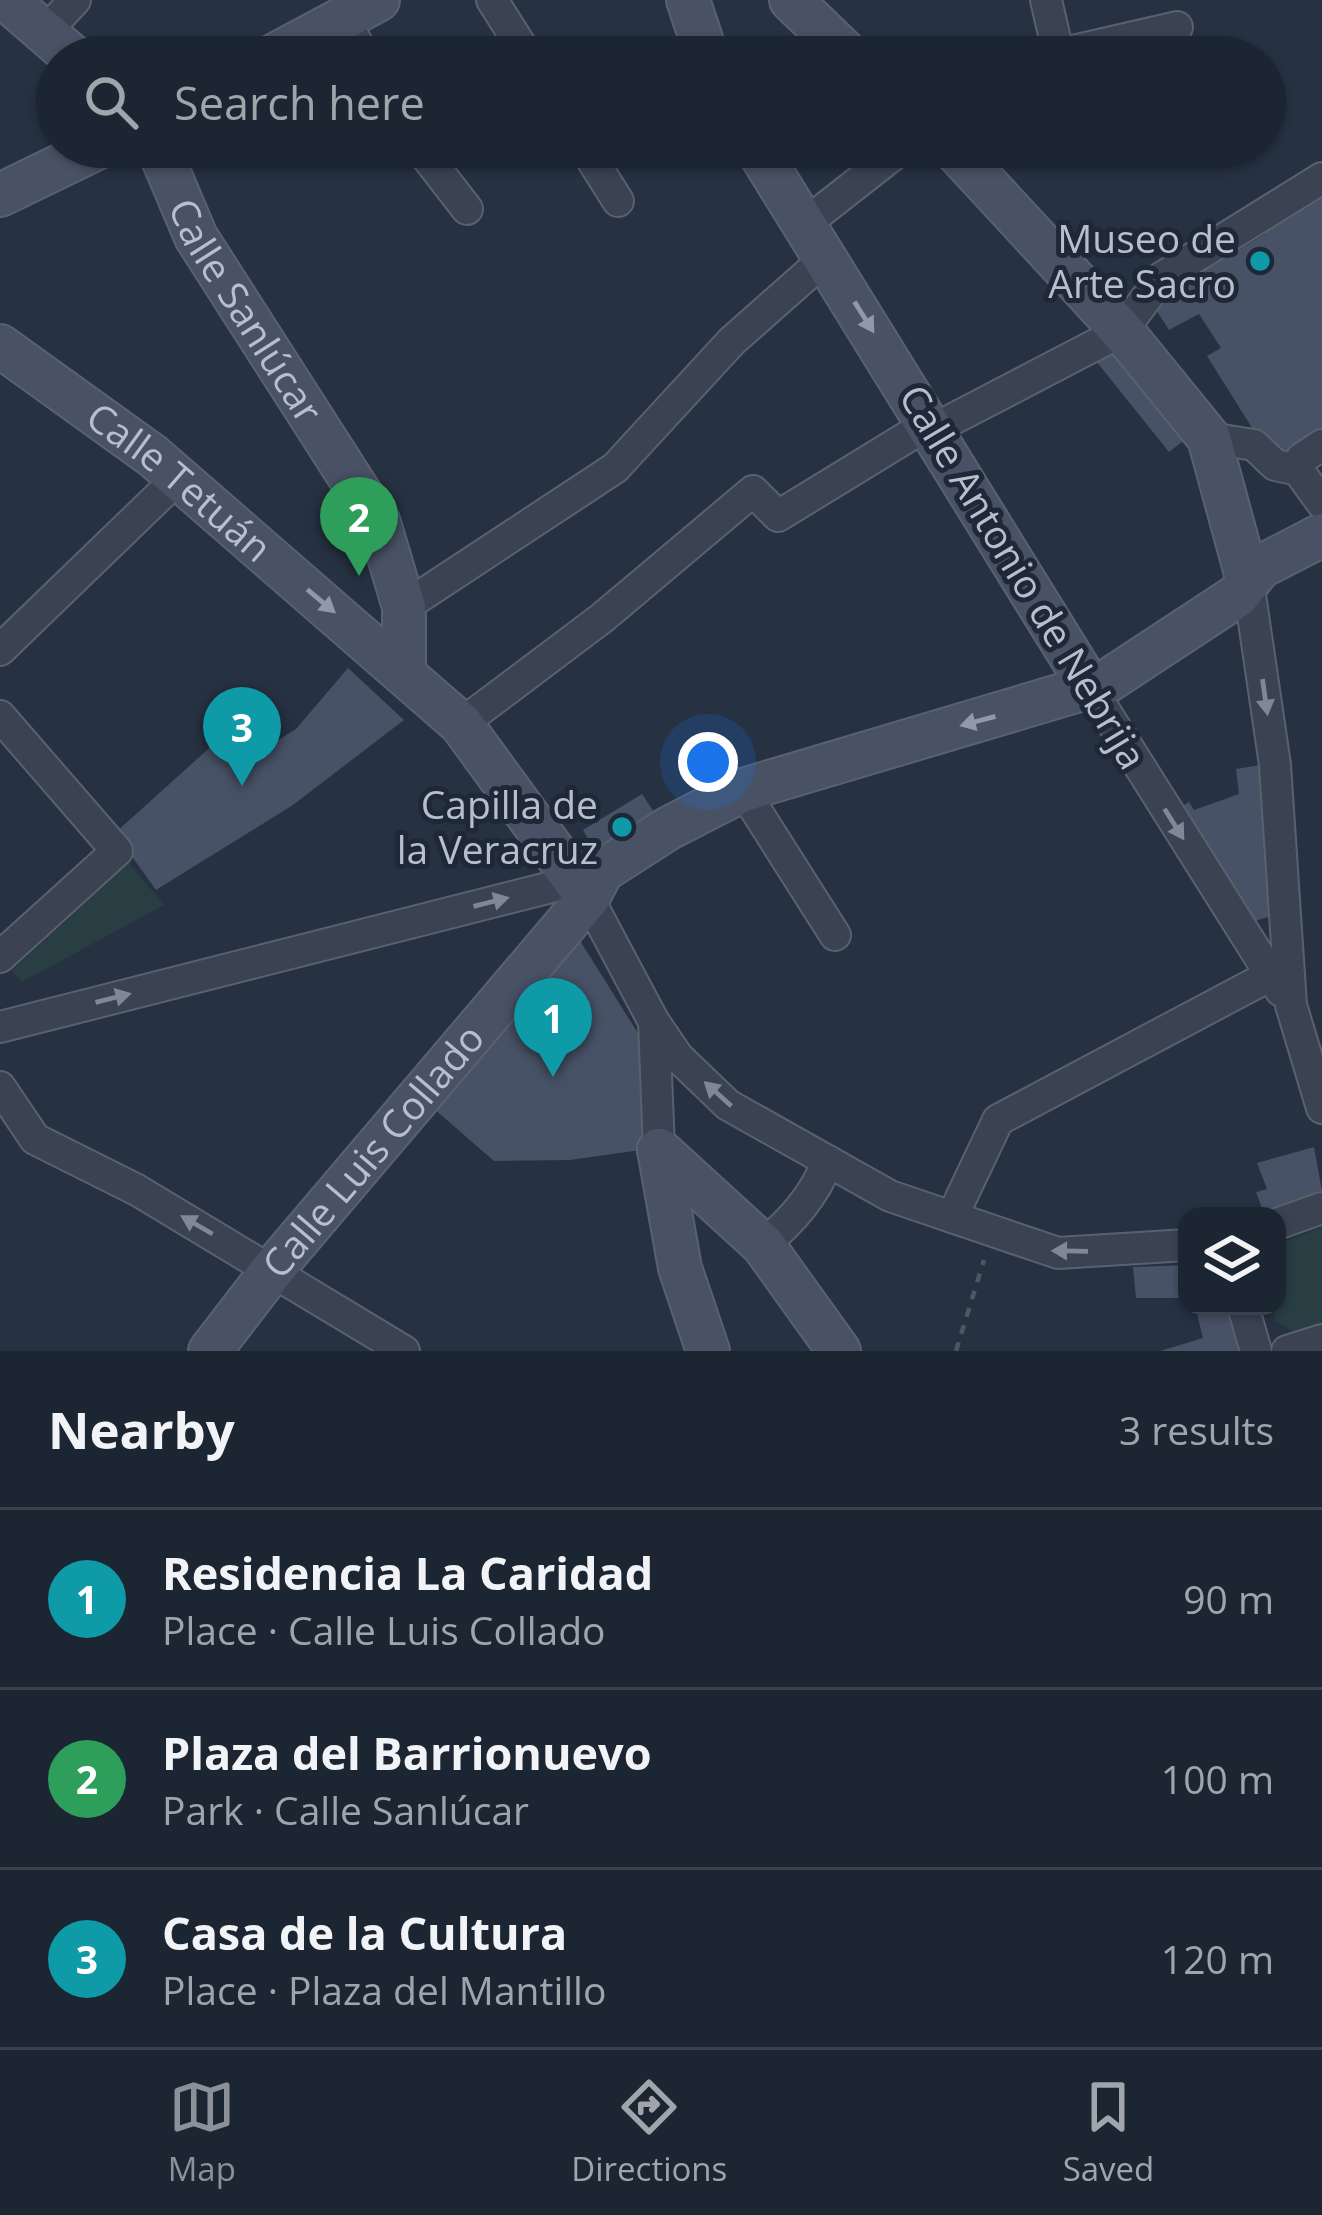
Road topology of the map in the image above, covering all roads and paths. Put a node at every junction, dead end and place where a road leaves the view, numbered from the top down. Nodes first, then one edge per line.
1 (7, 0) edge
2 (75, 0) edge
3 (492, 0) edge
4 (688, 0) edge
5 (790, 0) edge
6 (1046, 0) edge
7 (366, 5) edge
8 (1177, 27) dead end
9 (48, 36) edge
10 (61, 36) edge
11 (309, 36) edge
12 (365, 36) edge
13 (515, 36) edge
14 (699, 36) edge
15 (828, 36) edge
16 (1050, 36) edge
17 (1135, 36) edge
18 (56, 168) edge
19 (167, 168) edge
20 (435, 168) edge
21 (597, 168) edge
22 (770, 168) edge
23 (884, 168) edge
24 (972, 168) edge
25 (1322, 178) edge
26 (0, 195) edge
27 (618, 201) dead end
28 (467, 209) dead end
29 (817, 240) junction
30 (1122, 331) junction
31 (0, 346) edge
32 (932, 426) junction
33 (1209, 438) junction
34 (1322, 445) edge
35 (1298, 470) junction
36 (177, 479) junction
37 (1322, 503) edge
38 (1322, 535) edge
39 (1248, 581) junction
40 (404, 608) junction
41 (0, 650) edge
42 (404, 672) junction
43 (1091, 689) junction
44 (0, 716) edge
45 (461, 724) junction
46 (743, 790) junction
47 (584, 889) junction
48 (835, 935) dead end
49 (0, 957) edge
50 (1269, 976) junction
51 (1292, 1005) junction
52 (654, 1022) junction
53 (0, 1027) edge
54 (0, 1088) edge
55 (1322, 1108) edge
56 (659, 1150) junction
57 (828, 1161) junction
58 (1322, 1208) edge
59 (952, 1217) junction
60 (1286, 1221) edge
61 (993, 1231) junction
62 (763, 1245) junction
63 (1178, 1246) edge
64 (273, 1269) junction
65 (1246, 1315) edge
66 (1322, 1340) edge
67 (210, 1351) edge
68 (404, 1351) edge
69 (708, 1351) edge
70 (839, 1351) edge
71 (956, 1351) edge
72 (1256, 1351) edge
73 (1286, 1351) edge

1 - 9 street
2 - 10 street
3 - 13 street
4 - 14 street
5 - 15 street
6 - 16 street
7 - 11 street
7 - 12 street
8 - 17 street
18 - 26 street
19 - 40 street, Calle Sanlúcar
20 - 28 street
21 - 27 street
22 - 29 street, Calle Antonio de Nebrija
23 - 29 street
24 - 30 street
25 - 30 street
29 -> 32 street, Calle Antonio de Nebrija
29 - 40 street
30 - 32 street
30 - 33 street
31 - 36 street, Calle Tetuán
32 - 43 street, Calle Antonio de Nebrija
32 - 45 street
33 - 35 street
33 - 39 street
34 - 35 street
35 - 37 street
36 - 41 street
36 -> 42 street, Calle Tetuán
38 - 39 street, Calle Luis Collado
39 - 43 street, Calle Luis Collado
39 -> 51 street
40 - 42 street, Calle Sanlúcar
42 - 45 street, Calle Tetuán
43 -> 46 street, Calle Luis Collado
43 -> 50 street, Calle Antonio de Nebrija
44 - 49 street
45 - 47 street, Calle Tetuán
46 - 47 street, Calle Luis Collado
46 - 48 street
47 - 52 street
53 -> 47 street
47 - 64 street, Calle Luis Collado
50 - 51 street, Calle Antonio de Nebrija
50 - 59 street
51 - 55 street
52 - 56 street
57 -> 52 street
64 -> 54 street
56 - 62 street
56 - 69 street
57 - 59 street
57 - 62 street
58 - 60 street
59 - 61 street
63 -> 61 street
61 - 71 path
62 - 70 street
64 - 67 street, Calle Luis Collado
64 - 68 street
65 - 72 street
66 - 73 street

